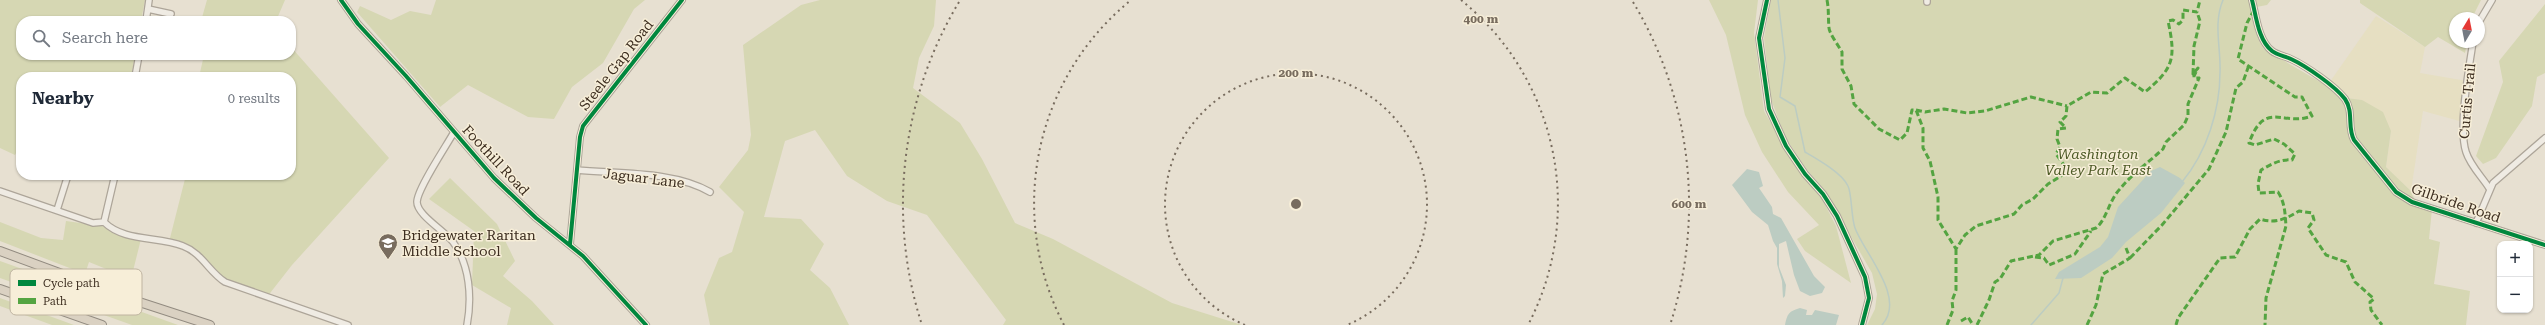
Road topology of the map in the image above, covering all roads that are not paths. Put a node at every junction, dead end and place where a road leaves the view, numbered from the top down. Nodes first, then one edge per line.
1 (150, 0) edge
2 (341, 0) edge
3 (682, 0) edge
4 (1767, 0) edge
5 (2252, 0) edge
6 (2492, 0) edge
7 (148, 9) junction
8 (2485, 12) edge
9 (171, 14) dead end
10 (147, 16) edge
11 (2473, 48) edge
12 (138, 60) edge
13 (136, 72) edge
14 (454, 132) junction
15 (2545, 138) edge
16 (577, 170) junction
17 (66, 180) edge
18 (114, 180) edge
19 (2489, 188) junction
20 (0, 191) edge
21 (710, 192) dead end
22 (57, 210) junction
23 (104, 222) junction
24 (2476, 223) junction
25 (570, 244) junction
26 (2545, 245) edge
27 (0, 251) edge
28 (49, 269) edge
29 (0, 289) edge
30 (10, 293) edge
31 (142, 303) edge
32 (74, 315) edge
33 (1862, 323) edge
34 (102, 325) edge
35 (210, 325) edge
36 (348, 325) edge
37 (467, 325) edge
38 (646, 325) edge

1 - 7 street
2 - 14 street, Foothill Road
3 - 16 street, Steele Gap Road
4 - 33 street
5 - 24 street, Gilbride Road
6 - 8 street
7 - 9 street
7 - 10 street
11 - 19 street, Curtis Trail
12 - 13 street
14 - 25 street, Foothill Road
14 - 37 street
15 - 19 street
16 - 21 street, Jaguar Lane
16 - 25 street, Steele Gap Road
17 - 22 street
18 - 23 street
19 - 24 street
20 - 22 street
22 - 23 street
23 - 36 street
24 - 26 street, Gilbride Road
25 - 38 street, Foothill Road
27 - 28 highway
29 - 30 highway
31 - 35 highway
32 - 34 highway

